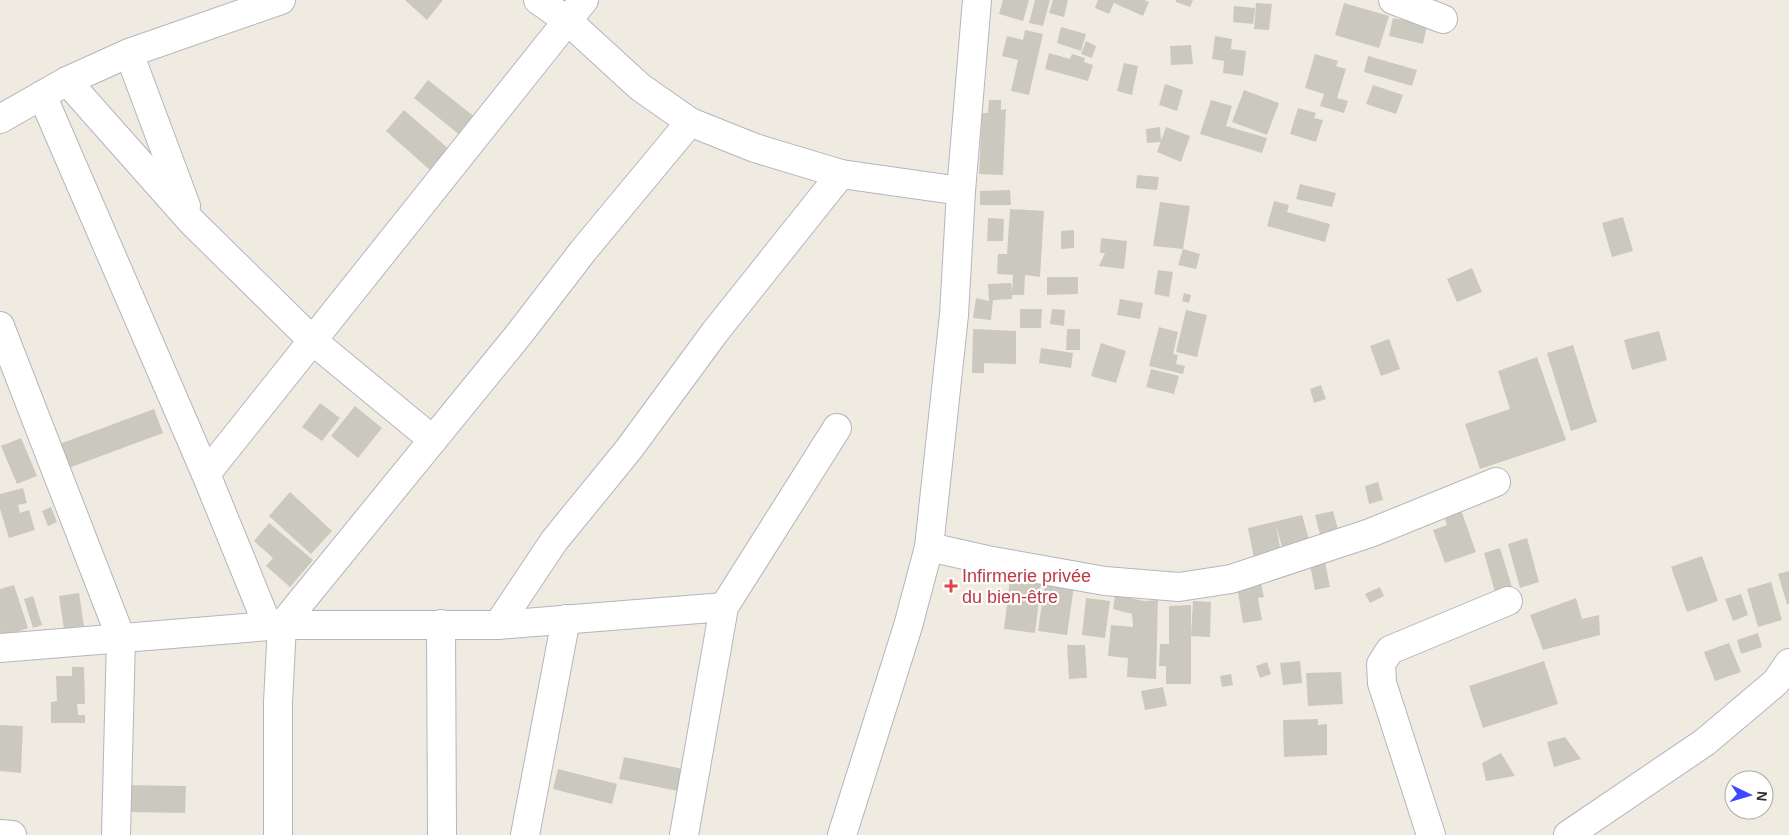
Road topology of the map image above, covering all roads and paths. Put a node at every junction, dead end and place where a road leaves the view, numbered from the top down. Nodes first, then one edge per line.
1 (281, 0) edge
2 (538, 0) edge
3 (584, 0) edge
4 (977, 0) edge
5 (1393, 0) edge
6 (1443, 19) dead end
7 (568, 21) junction
8 (129, 53) junction
9 (67, 81) junction
10 (42, 95) junction
11 (0, 119) edge
12 (690, 122) junction
13 (841, 174) junction
14 (961, 191) junction
15 (192, 222) junction
16 (0, 326) edge
17 (313, 340) junction
18 (837, 428) dead end
19 (433, 440) junction
20 (206, 474) junction
21 (1496, 482) dead end
22 (929, 547) junction
23 (1508, 601) dead end
24 (724, 607) junction
25 (566, 619) junction
26 (441, 624) junction
27 (498, 624) junction
28 (275, 625) junction
29 (121, 638) junction
30 (0, 648) edge
31 (1789, 663) edge
32 (0, 834) edge
33 (12, 835) edge
34 (116, 835) edge
35 (278, 835) edge
36 (442, 835) edge
37 (525, 835) edge
38 (684, 835) edge
39 (842, 835) edge
40 (1431, 835) edge
41 (1568, 835) edge

1 - 8 street
2 - 7 street
3 - 7 street
4 - 14 street
5 - 6 street
7 - 12 street
7 - 17 street
8 - 9 street
8 - 15 street
9 - 10 street
9 - 15 street
10 - 11 street
10 - 20 street
12 - 13 street
12 - 19 street
13 - 14 street
13 - 27 street
14 - 22 street
15 - 17 street
16 - 29 street
17 - 19 street
17 - 20 street
18 - 24 street
19 - 28 street
20 - 28 street
21 - 22 street
22 - 39 street
23 - 40 street
24 - 25 street
24 - 38 street
25 - 27 street
25 - 37 street
26 - 27 street
26 - 28 street
26 - 36 street
28 - 29 street
28 - 35 street
29 - 30 street
29 - 34 street
31 - 41 street
32 - 33 street

